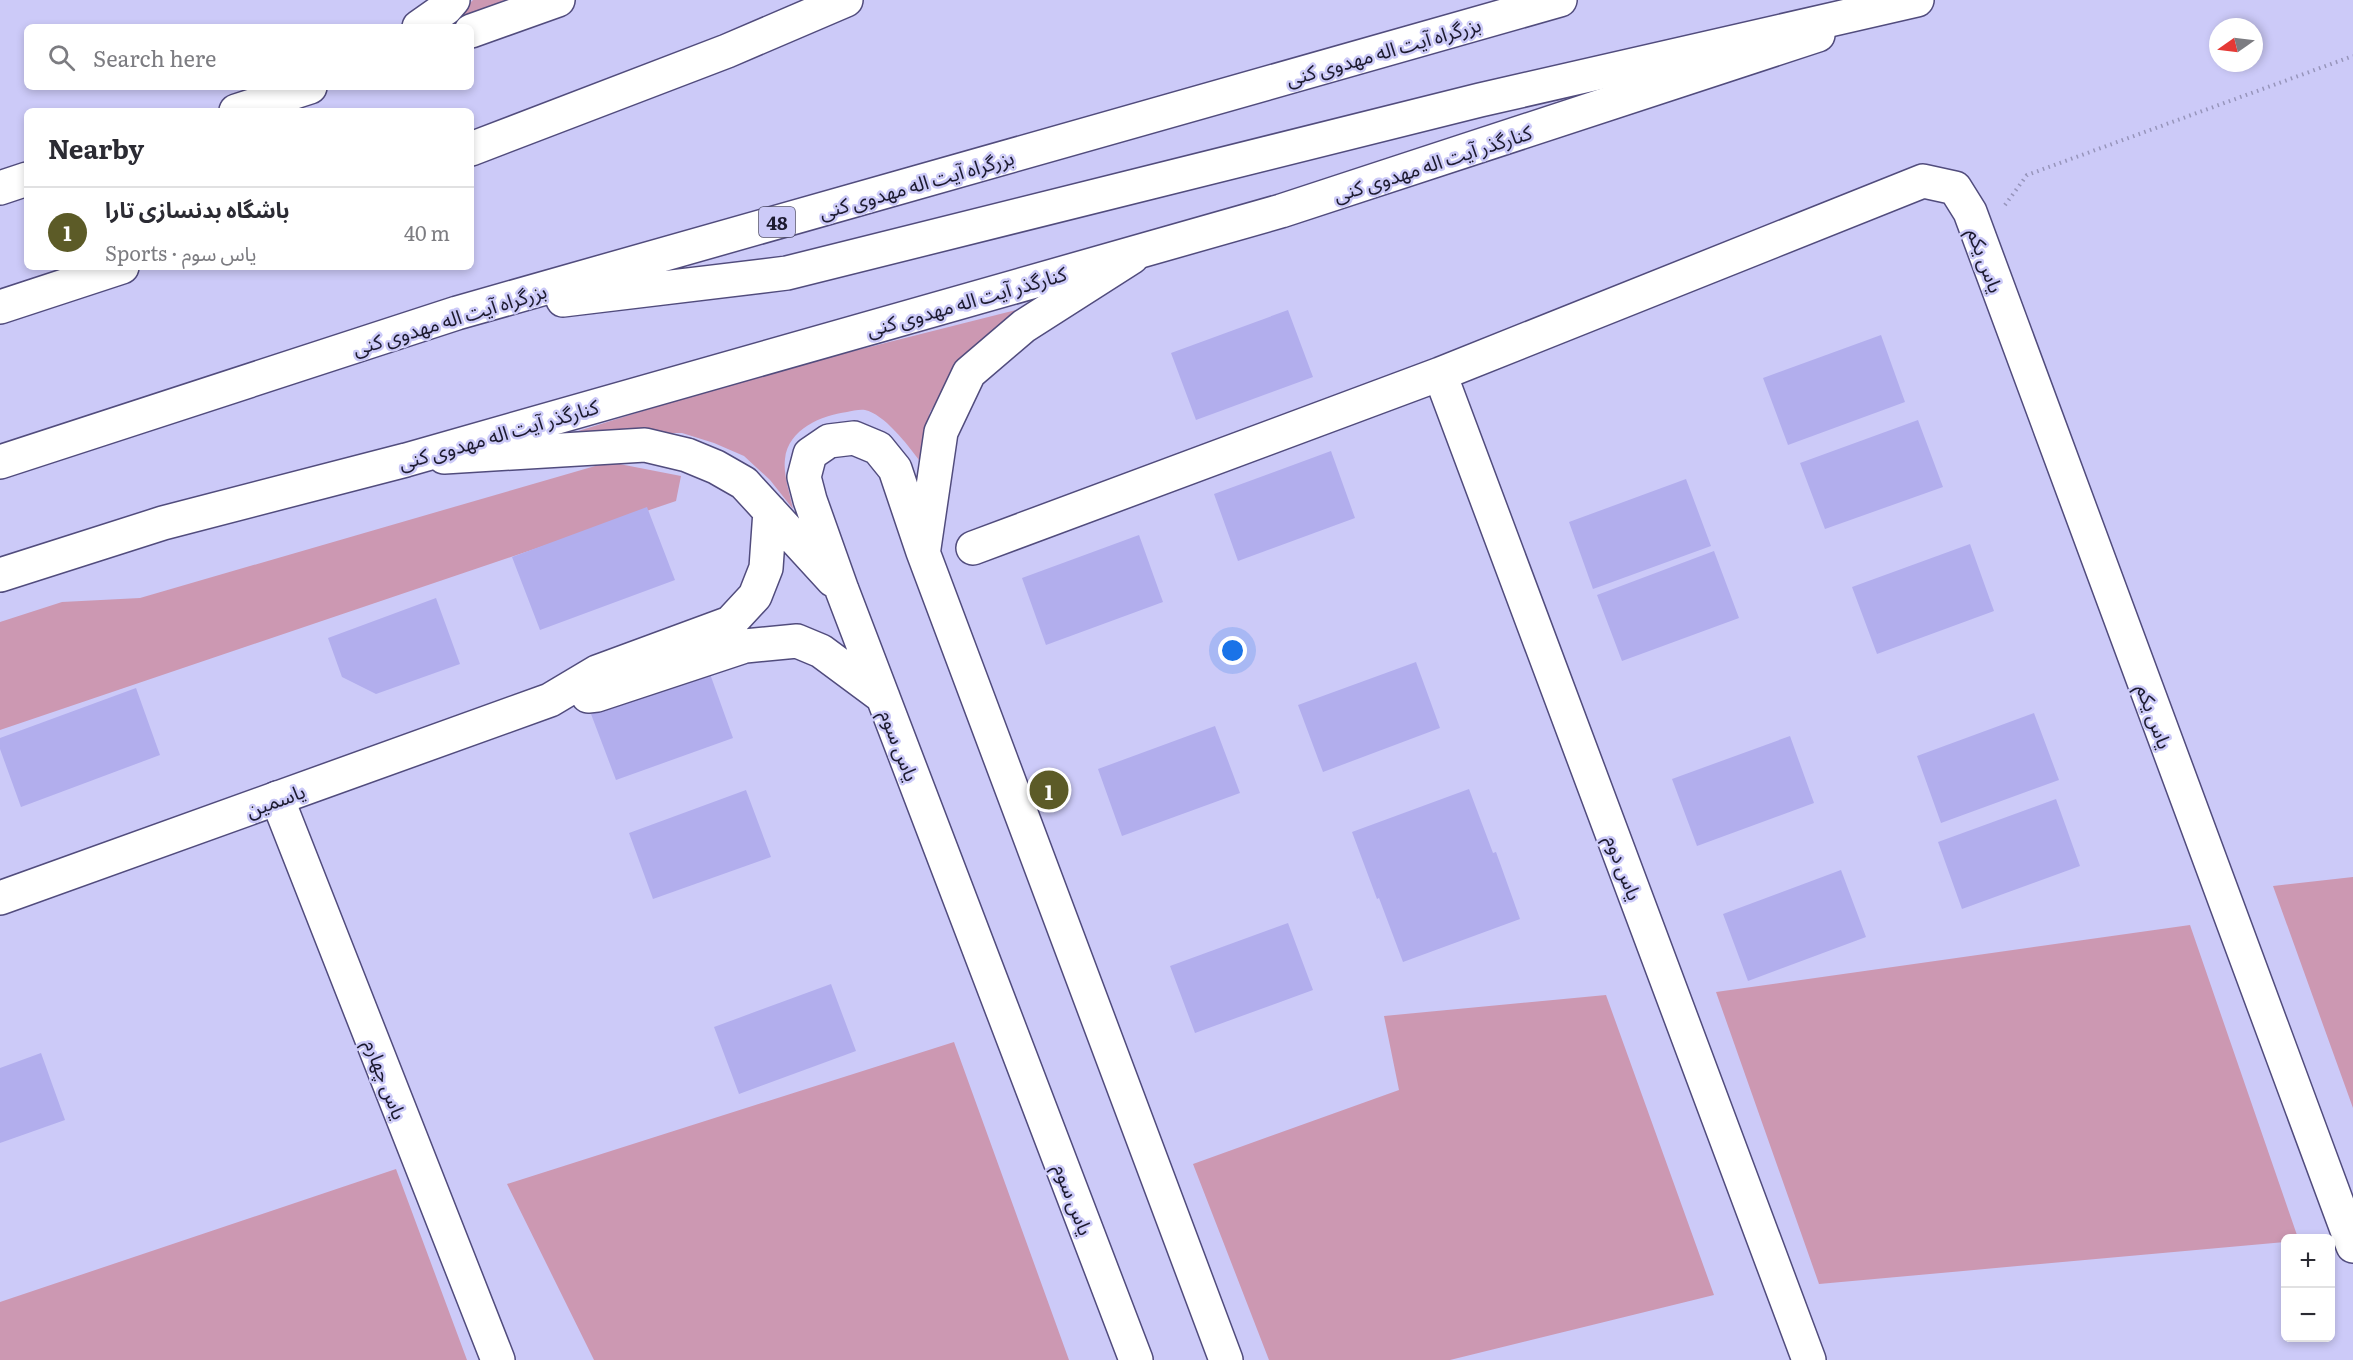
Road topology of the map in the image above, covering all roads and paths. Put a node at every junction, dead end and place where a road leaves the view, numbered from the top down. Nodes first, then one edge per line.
1 (453, 0) edge
2 (558, 0) edge
3 (846, 0) edge
4 (1560, 0) edge
5 (1917, 0) edge
6 (1924, 0) edge
7 (424, 24) edge
8 (474, 30) edge
9 (2353, 56) edge
10 (301, 90) edge
11 (245, 108) edge
12 (474, 148) edge
13 (24, 180) edge
14 (0, 188) edge
15 (1980, 240) junction
16 (1143, 250) junction
17 (113, 270) edge
18 (0, 307) edge
19 (458, 313) junction
20 (1440, 374) junction
21 (406, 460) junction
22 (0, 462) edge
23 (770, 511) junction
24 (973, 548) dead end
25 (923, 552) junction
26 (0, 575) edge
27 (842, 590) junction
28 (883, 697) junction
29 (550, 700) junction
30 (277, 798) junction
31 (0, 898) edge
32 (2353, 1246) edge
33 (498, 1360) edge
34 (1136, 1360) edge
35 (1226, 1360) edge
36 (1809, 1360) edge

1 - 7 main road
2 - 8 main road
3 - 12 main road
4 - 19 main road, بزرگراه آیت اله مهدوی کنی / 48
5 - 19 main road
6 - 16 main road, کنارگذر آیت اله مهدوی کنی
9 - 15 path
10 - 11 main road
13 - 14 main road
15 - 20 main road, یاس یکم
15 - 32 main road, یاس یکم
16 - 21 main road, کنارگذر آیت اله مهدوی کنی
16 - 25 main road
17 - 18 main road
19 - 22 main road, بزرگراه آیت اله مهدوی کنی / 48
20 - 24 main road
20 - 36 main road, یاس دوم
21 - 23 main road, یاس سوم
21 - 26 main road, کنارگذر آیت اله مهدوی کنی
23 - 27 main road, یاس سوم
23 - 29 main road
25 - 27 main road
25 - 35 main road
27 - 28 main road, یاس سوم
28 - 29 main road
28 - 34 main road, یاس سوم
29 - 30 main road, یاسمین
30 - 31 main road, یاسمین
30 - 33 main road, یاس چهارم

